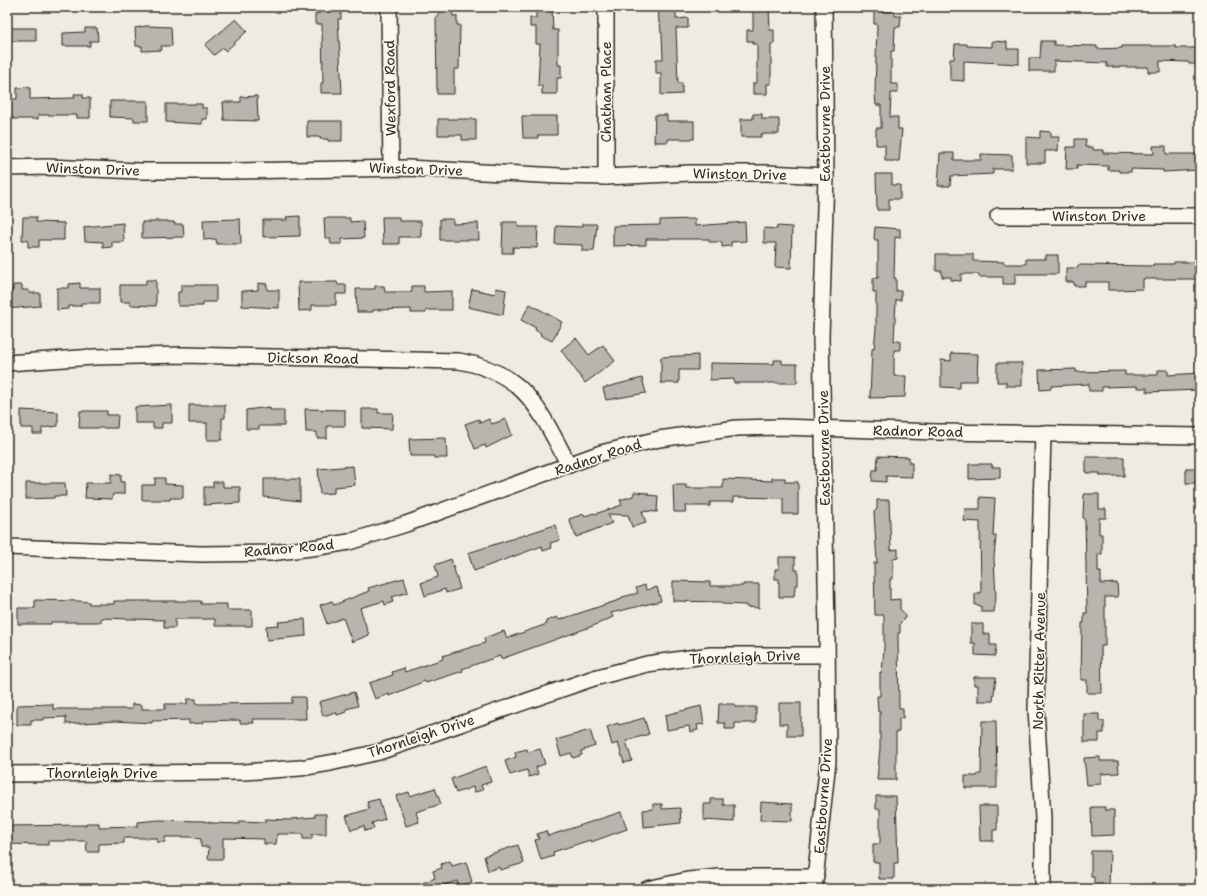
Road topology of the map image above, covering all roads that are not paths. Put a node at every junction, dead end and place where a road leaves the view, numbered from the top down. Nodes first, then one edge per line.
1 (389, 7) edge
2 (606, 7) edge
3 (824, 7) edge
4 (7, 168) edge
5 (391, 168) junction
6 (826, 176) junction
7 (606, 177) junction
8 (998, 216) dead end
9 (1200, 216) edge
10 (7, 363) edge
11 (823, 428) junction
12 (1042, 433) junction
13 (1200, 436) edge
14 (569, 465) junction
15 (7, 547) edge
16 (827, 655) junction
17 (7, 774) edge
18 (815, 883) edge
19 (647, 889) edge
20 (1043, 889) edge

1 - 5 street, Wexford Road
2 - 7 street, Chatham Place
3 - 6 street, Eastbourne Drive
4 - 5 street, Winston Drive
5 - 7 street, Winston Drive
6 - 7 street, Winston Drive
6 - 11 street, Eastbourne Drive
8 - 9 street, Winston Drive
10 - 14 street, Dickson Road
11 - 12 street, Radnor Road
11 - 14 street, Radnor Road
11 - 16 street, Eastbourne Drive
12 - 13 street, Radnor Road
12 - 20 street, North Ritter Avenue
14 - 15 street, Radnor Road
16 - 17 street, Thornleigh Drive
16 - 18 street, Eastbourne Drive
18 - 19 street

